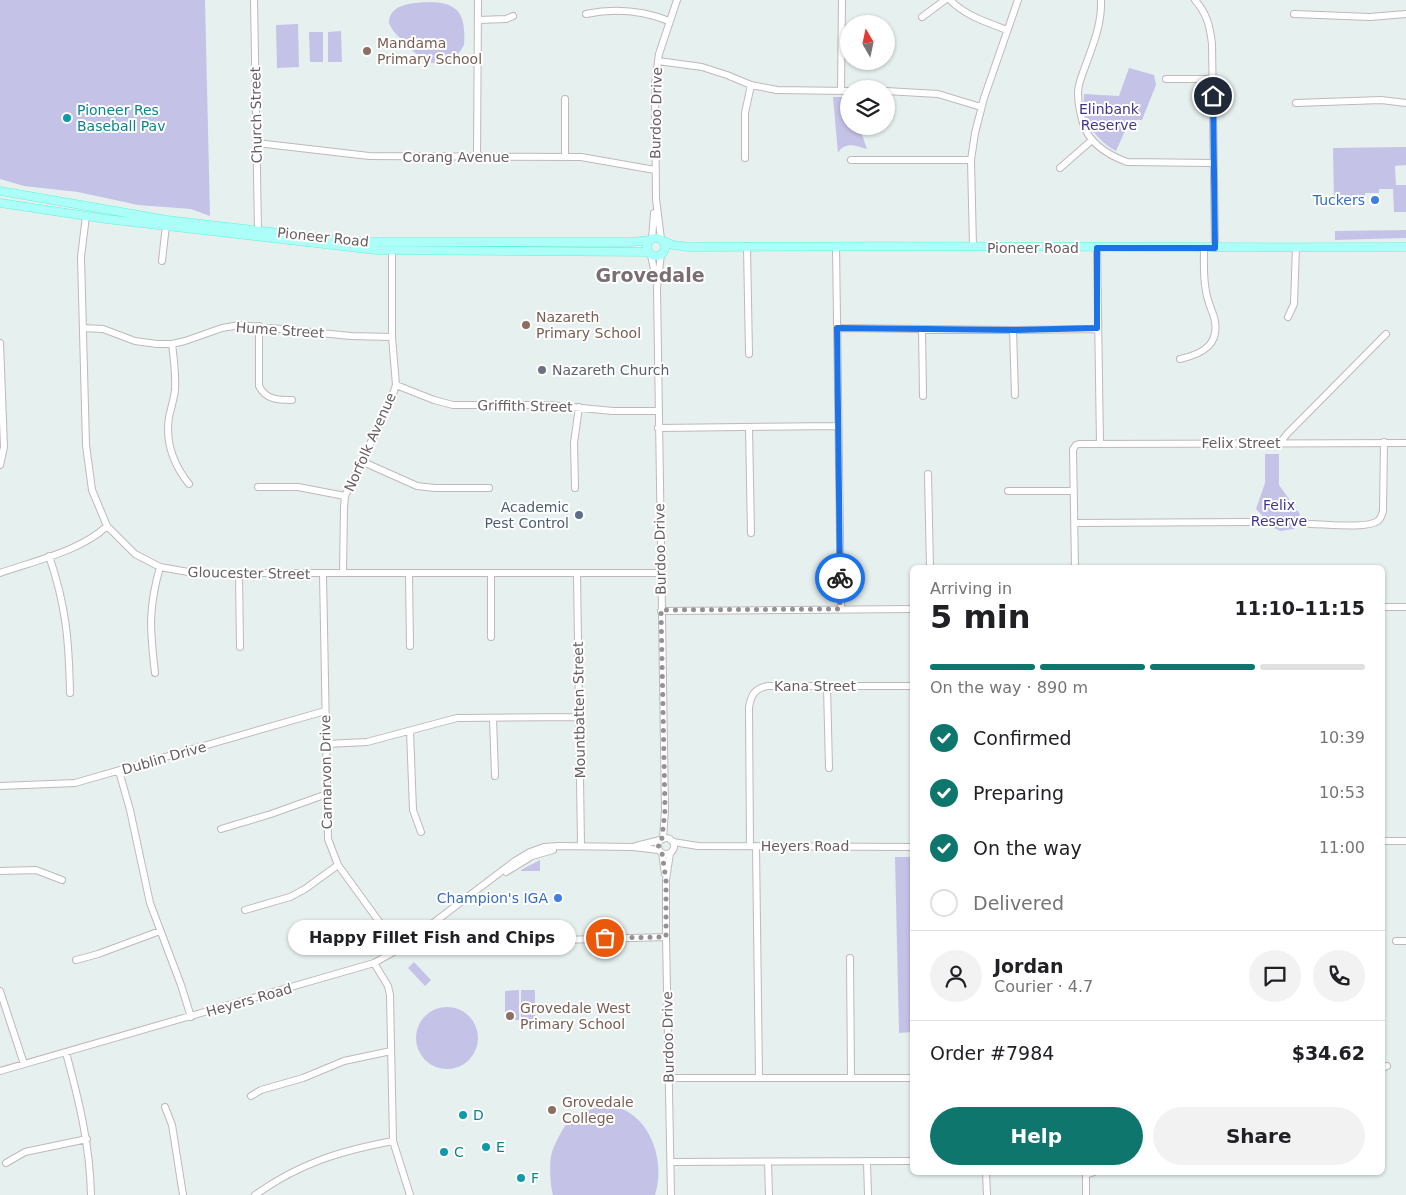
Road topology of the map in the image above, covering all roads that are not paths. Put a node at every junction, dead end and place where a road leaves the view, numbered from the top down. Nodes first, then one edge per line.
1 (254, 0) edge
2 (478, 0) edge
3 (677, 0) edge
4 (842, 0) edge
5 (945, 0) edge
6 (950, 0) edge
7 (1018, 0) edge
8 (1101, 0) edge
9 (1195, 0) edge
10 (586, 14) dead end
11 (1294, 14) dead end
12 (1406, 14) edge
13 (513, 16) dead end
14 (922, 17) dead end
15 (478, 20) junction
16 (669, 21) junction
17 (1006, 30) junction
18 (658, 61) junction
19 (1166, 79) dead end
20 (1213, 79) junction
21 (845, 80) edge
22 (751, 85) junction
23 (840, 90) edge
24 (895, 92) edge
25 (565, 99) dead end
26 (1296, 103) dead end
27 (1406, 103) edge
28 (981, 107) junction
29 (1092, 140) junction
30 (257, 143) junction
31 (477, 157) junction
32 (565, 157) junction
33 (745, 158) dead end
34 (851, 160) dead end
35 (971, 160) junction
36 (1213, 163) junction
37 (1060, 168) dead end
38 (655, 170) junction
39 (0, 191) edge
40 (656, 199) junction
41 (0, 203) edge
42 (87, 206) junction
43 (86, 216) junction
44 (166, 222) junction
45 (258, 233) junction
46 (650, 240) junction
47 (662, 240) junction
48 (747, 246) junction
49 (836, 246) junction
50 (392, 247) junction
51 (689, 247) junction
52 (973, 247) junction
53 (1296, 247) junction
54 (1406, 247) edge
55 (1097, 248) junction
56 (1204, 248) junction
57 (1215, 248) junction
58 (650, 254) junction
59 (662, 254) junction
60 (162, 261) dead end
61 (657, 288) junction
62 (1288, 317) dead end
63 (259, 326) junction
64 (83, 328) junction
65 (837, 328) junction
66 (1097, 328) junction
67 (922, 329) junction
68 (1014, 330) junction
69 (1386, 334) dead end
70 (392, 337) junction
71 (0, 342) edge
72 (172, 344) junction
73 (749, 354) dead end
74 (1180, 359) dead end
75 (1, 375) edge
76 (396, 385) junction
77 (1014, 395) dead end
78 (923, 396) dead end
79 (292, 400) dead end
80 (579, 407) junction
81 (658, 411) junction
82 (838, 426) junction
83 (658, 428) junction
84 (749, 428) junction
85 (1384, 442) junction
86 (1406, 442) edge
87 (1100, 443) junction
88 (1280, 443) junction
89 (361, 461) junction
90 (0, 465) edge
91 (928, 474) dead end
92 (189, 484) dead end
93 (258, 487) dead end
94 (489, 488) dead end
95 (575, 488) dead end
96 (1008, 491) dead end
97 (1074, 491) junction
98 (345, 496) junction
99 (1250, 522) dead end
100 (1075, 523) junction
101 (1310, 524) dead end
102 (107, 526) junction
103 (751, 533) dead end
104 (49, 556) junction
105 (930, 565) edge
106 (1075, 565) edge
107 (160, 567) junction
108 (0, 573) edge
109 (660, 573) junction
110 (239, 574) junction
111 (323, 574) junction
112 (343, 574) junction
113 (409, 574) junction
114 (491, 574) junction
115 (576, 574) junction
116 (1385, 607) edge
117 (1406, 607) edge
118 (840, 609) junction
119 (910, 609) edge
120 (661, 610) junction
121 (491, 637) dead end
122 (410, 646) dead end
123 (240, 647) dead end
124 (155, 673) dead end
125 (827, 686) junction
126 (910, 686) edge
127 (70, 693) dead end
128 (325, 711) junction
129 (579, 717) junction
130 (493, 718) junction
131 (410, 731) junction
132 (326, 744) junction
133 (829, 768) dead end
134 (119, 771) junction
135 (495, 776) dead end
136 (0, 786) edge
137 (327, 794) junction
138 (221, 829) dead end
139 (421, 832) dead end
140 (666, 840) junction
141 (1385, 841) edge
142 (1406, 842) edge
143 (579, 846) junction
144 (698, 846) junction
145 (753, 846) junction
146 (633, 847) junction
147 (910, 847) edge
148 (660, 851) junction
149 (671, 851) junction
150 (338, 865) junction
151 (0, 871) edge
152 (62, 880) dead end
153 (666, 880) junction
154 (245, 910) dead end
155 (160, 931) junction
156 (666, 937) junction
157 (526, 941) dead end
158 (1396, 941) dead end
159 (1406, 941) edge
160 (399, 949) junction
161 (850, 958) dead end
162 (76, 960) dead end
163 (374, 963) junction
164 (0, 991) edge
165 (191, 1016) junction
166 (392, 1051) junction
167 (66, 1052) junction
168 (24, 1064) junction
169 (0, 1071) edge
170 (669, 1078) junction
171 (759, 1078) junction
172 (851, 1078) junction
173 (910, 1078) edge
174 (251, 1096) dead end
175 (165, 1108) dead end
176 (87, 1139) junction
177 (393, 1141) junction
178 (910, 1161) edge
179 (6, 1162) dead end
180 (671, 1162) junction
181 (768, 1162) junction
182 (868, 1162) junction
183 (986, 1175) edge
184 (1086, 1175) edge
185 (92, 1195) edge
186 (183, 1195) edge
187 (255, 1195) edge
188 (410, 1195) edge
189 (671, 1195) edge
190 (769, 1195) edge
191 (868, 1195) edge
192 (987, 1195) edge
193 (1086, 1195) edge

1 - 30 street, Church Street
2 - 15 street
3 - 16 street, Burdoo Drive
4 - 21 street
5 - 14 street
6 - 17 street
7 - 17 street
8 - 29 street
9 - 20 street
10 - 16 street
11 - 12 street
13 - 15 street
15 - 31 street
16 - 18 street, Burdoo Drive
17 - 28 street
18 - 22 street
18 - 38 street, Burdoo Drive
19 - 20 street
20 - 36 street
22 - 23 street
22 - 33 street
24 - 28 street
25 - 32 street
26 - 27 street
28 - 35 street
29 - 36 street
29 - 37 street
30 - 31 street, Corang Avenue
30 - 45 street, Church Street
31 - 32 street, Corang Avenue
32 - 38 street, Corang Avenue
34 - 35 street
35 - 52 street
36 - 57 street
38 - 40 street, Burdoo Drive
39 - 42 main road, Pioneer Road
40 - 46 street, Burdoo Drive
40 - 47 street, Burdoo Drive
41 - 43 main road, Pioneer Road
42 - 43 main road
42 - 44 main road, Pioneer Road
43 - 44 main road, Pioneer Road
43 - 64 street, Gloucester Street
44 - 45 main road, Pioneer Road
44 - 60 street
45 - 50 main road, Pioneer Road
46 - 47 main road
46 - 50 main road, Pioneer Road
46 - 58 main road
47 - 51 main road, Pioneer Road
47 - 59 main road
48 - 49 main road, Pioneer Road
48 - 51 main road, Pioneer Road
48 - 73 street
49 - 52 main road, Pioneer Road
49 - 65 street
50 - 58 main road, Pioneer Road
50 - 70 street, Norfolk Avenue
51 - 59 main road, Pioneer Road
52 - 55 main road, Pioneer Road
53 - 54 main road, Pioneer Road
53 - 57 main road, Pioneer Road
53 - 62 street
55 - 56 main road, Pioneer Road
55 - 66 street
56 - 57 main road, Pioneer Road
56 - 74 street
58 - 59 main road
58 - 61 street, Burdoo Drive
59 - 61 street, Burdoo Drive
61 - 81 street, Burdoo Drive
63 - 70 street, Hume Street
63 - 72 street, Hume Street
63 - 79 street
64 - 72 street, Hume Street
64 - 102 street, Gloucester Street
65 - 67 street
65 - 82 street
66 - 68 street
66 - 87 street
67 - 68 street
67 - 78 street
68 - 77 street
69 - 88 street
70 - 76 street, Norfolk Avenue
71 - 75 street
72 - 92 street
75 - 90 street
76 - 80 street, Griffith Street
76 - 89 street, Norfolk Avenue
80 - 81 street, Griffith Street
80 - 95 street
81 - 83 street, Burdoo Drive
82 - 84 street
82 - 118 street
83 - 84 street
83 - 109 street, Burdoo Drive
84 - 103 street
85 - 86 street, Felix Street
85 - 88 street, Felix Street
85 - 101 street
87 - 88 street, Felix Street
87 - 97 street, Felix Street
89 - 94 street
89 - 98 street, Norfolk Avenue
91 - 105 street
93 - 98 street
96 - 97 street
97 - 100 street
98 - 112 street, Norfolk Avenue
99 - 100 street
100 - 106 street
102 - 104 street
102 - 107 street, Gloucester Street
104 - 108 street
104 - 127 street
107 - 110 street, Gloucester Street
107 - 124 street
109 - 115 street, Gloucester Street
109 - 120 street, Burdoo Drive
110 - 111 street, Gloucester Street
110 - 123 street
111 - 112 street, Gloucester Street
111 - 128 street, Carnarvon Drive
112 - 113 street, Gloucester Street
113 - 114 street, Gloucester Street
113 - 122 street
114 - 115 street, Gloucester Street
114 - 121 street
115 - 129 street, Mountbatten Street
116 - 117 street
118 - 119 street
118 - 120 street
120 - 140 street, Burdoo Drive
125 - 126 street, Kana Street
125 - 133 street
125 - 145 street, Kana Street
128 - 132 street, Carnarvon Drive
128 - 134 street, Dublin Drive
129 - 130 street
129 - 143 street, Mountbatten Street
130 - 131 street
130 - 135 street
131 - 132 street
131 - 139 street
132 - 137 street, Carnarvon Drive
134 - 136 street, Dublin Drive
134 - 155 street
137 - 138 street
137 - 150 street, Carnarvon Drive
140 - 144 street, Heyers Road
140 - 146 street, Heyers Road
140 - 148 street
140 - 149 street
141 - 142 street
143 - 146 street, Heyers Road
143 - 160 street, Heyers Road
144 - 145 street, Heyers Road
144 - 149 street, Heyers Road
145 - 147 street, Heyers Road
145 - 171 street, Kana Street
146 - 148 street, Heyers Road
148 - 149 street, Heyers Road
148 - 153 street, Burdoo Drive
149 - 153 street, Burdoo Drive
150 - 154 street
150 - 160 street, Carnarvon Drive
151 - 152 street
153 - 156 street, Burdoo Drive
155 - 162 street
155 - 165 street
156 - 157 street
156 - 170 street, Burdoo Drive
158 - 159 street
160 - 163 street, Heyers Road
161 - 172 street
163 - 165 street, Heyers Road
163 - 166 street
164 - 168 street
165 - 167 street, Heyers Road
166 - 174 street
166 - 177 street
167 - 168 street, Heyers Road
167 - 176 street
168 - 169 street, Heyers Road
170 - 171 street
170 - 180 street, Burdoo Drive
171 - 172 street
172 - 173 street
175 - 186 street
176 - 179 street
176 - 185 street
177 - 187 street
177 - 188 street
178 - 182 street
180 - 181 street
180 - 189 street, Burdoo Drive
181 - 182 street
181 - 190 street
182 - 191 street
183 - 192 street
184 - 193 street

